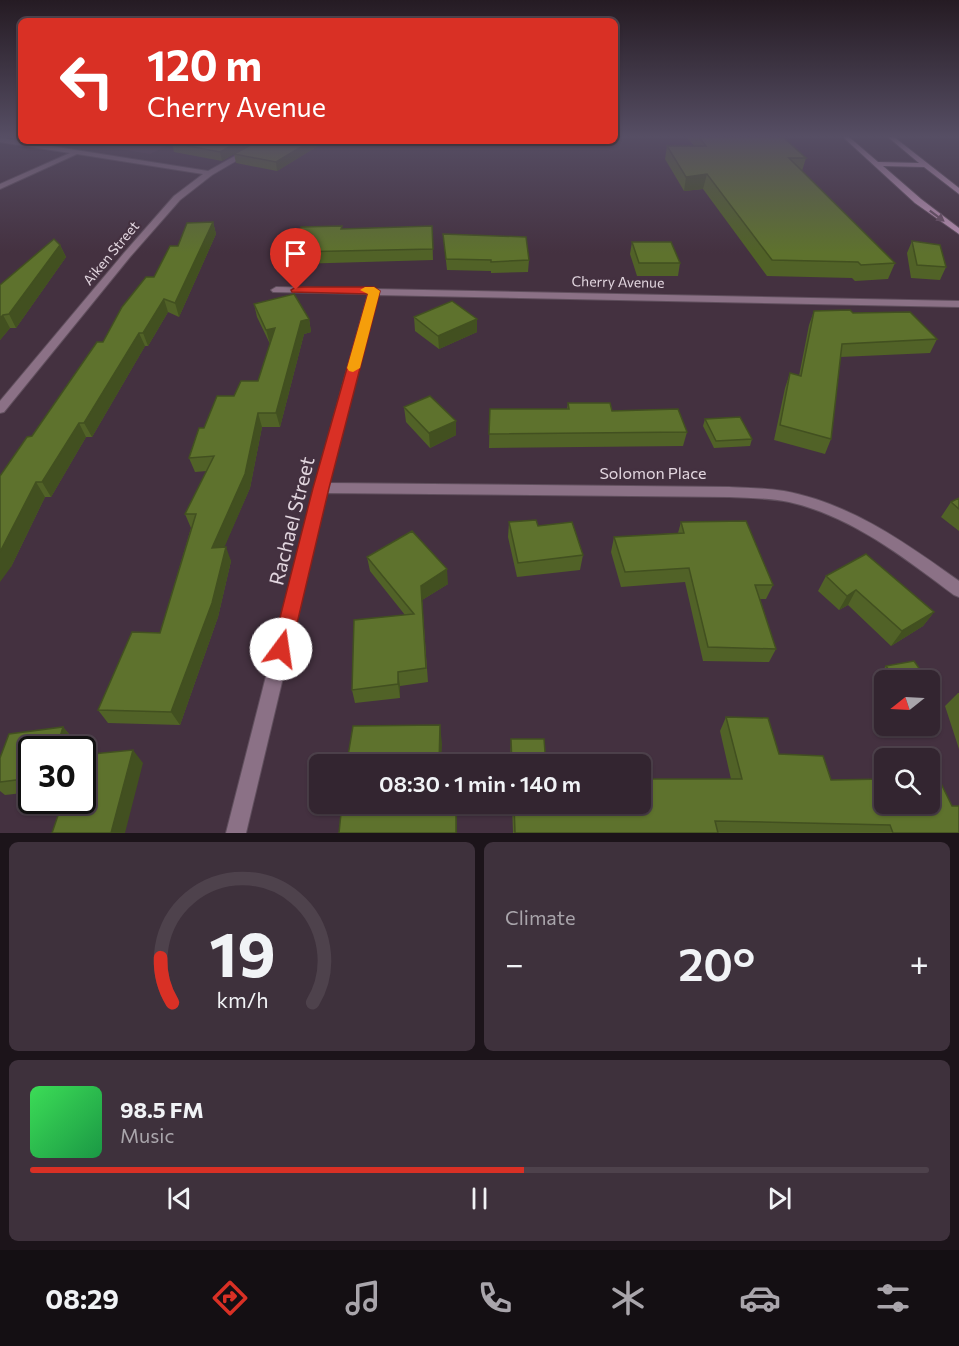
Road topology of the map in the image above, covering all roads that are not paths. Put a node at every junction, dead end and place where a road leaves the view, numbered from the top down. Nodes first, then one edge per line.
1 (25, 176) edge
2 (205, 176) edge
3 (890, 176) edge
4 (939, 176) edge
5 (0, 187) edge
6 (959, 192) edge
7 (959, 232) edge
8 (276, 290) dead end
9 (374, 291) junction
10 (959, 304) edge
11 (0, 410) edge
12 (321, 488) junction
13 (959, 590) edge
14 (236, 833) edge

1 - 5 street
2 - 11 street, Aiken Street
3 -> 7 main road
4 - 6 main road
8 - 9 street, Cherry Avenue
9 - 10 street, Cherry Avenue
9 - 12 street, Rachael Street
12 - 13 street, Solomon Place
12 - 14 street, Rachael Street

